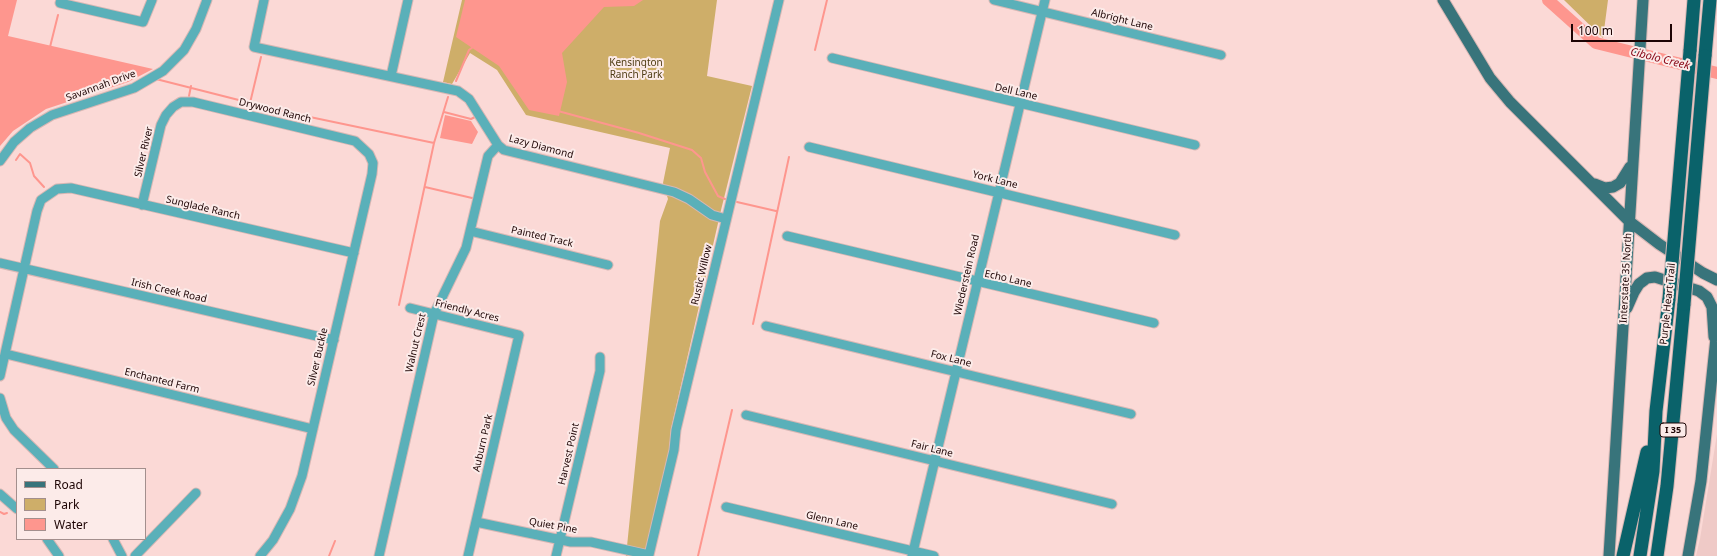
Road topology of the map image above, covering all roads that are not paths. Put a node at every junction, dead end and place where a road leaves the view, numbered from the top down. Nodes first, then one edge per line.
1 (152, 0) edge
2 (207, 0) edge
3 (264, 0) edge
4 (408, 0) edge
5 (779, 0) edge
6 (994, 0) edge
7 (1045, 0) edge
8 (1443, 0) edge
9 (1643, 0) edge
10 (1694, 0) edge
11 (1710, 0) edge
12 (61, 1) edge
13 (1042, 12) junction
14 (1221, 55) dead end
15 (832, 58) dead end
16 (391, 76) junction
17 (1020, 104) junction
18 (173, 107) joint
19 (498, 145) junction
20 (1195, 145) dead end
21 (809, 147) dead end
22 (369, 154) joint
23 (0, 161) edge
24 (1632, 162) junction
25 (1590, 182) junction
26 (999, 192) junction
27 (142, 205) junction
28 (726, 219) junction
29 (1629, 221) junction
30 (470, 231) junction
31 (1175, 235) dead end
32 (787, 236) dead end
33 (354, 253) junction
34 (0, 263) edge
35 (608, 265) dead end
36 (24, 269) junction
37 (1717, 280) edge
38 (977, 283) junction
39 (410, 308) dead end
40 (434, 314) junction
41 (1623, 316) junction
42 (1154, 323) dead end
43 (766, 326) dead end
44 (1717, 328) edge
45 (519, 334) joint
46 (334, 340) junction
47 (1714, 351) junction
48 (6, 354) junction
49 (600, 357) dead end
50 (956, 372) junction
51 (0, 376) edge
52 (0, 398) edge
53 (1656, 411) junction
54 (1131, 414) dead end
55 (746, 415) dead end
56 (313, 428) junction
57 (935, 461) junction
58 (53, 468) edge
59 (196, 493) dead end
60 (0, 494) edge
61 (1112, 504) dead end
62 (726, 507) dead end
63 (16, 508) edge
64 (476, 522) junction
65 (48, 540) edge
66 (114, 540) edge
67 (560, 540) junction
68 (912, 554) edge
69 (649, 555) joint
70 (59, 556) edge
71 (122, 556) edge
72 (136, 556) edge
73 (260, 556) edge
74 (379, 556) edge
75 (468, 556) edge
76 (556, 556) edge
77 (934, 556) edge
78 (1609, 556) edge
79 (1623, 556) edge
80 (1640, 556) edge
81 (1657, 556) edge
82 (1688, 556) edge

1 - 12 street
2 - 23 street, Savannah Drive
3 - 16 street, Lazy Diamond
4 - 16 street
5 - 28 street, Rustic Willow
6 - 13 street, Albright Lane
7 - 13 street, Wiederstein Road
8 - 25 main road
9 - 24 main road, Interstate 35 North
10 - 53 highway, Purple Heart Trail / I 35, bridge
11 - 81 highway, Purple Heart Trail / I 35, bridge
13 - 14 street, Albright Lane
13 - 17 street, Wiederstein Road
15 - 17 street, Dell Lane
16 - 19 street, Lazy Diamond
17 - 20 street, Dell Lane
17 - 26 street, Wiederstein Road
18 - 22 street, Drywood Ranch
18 - 27 street, Silver River
19 - 28 street, Lazy Diamond
19 - 30 street, Walnut Crest
21 - 26 street, York Lane
22 - 33 street, Silver Buckle
24 - 25 main road
24 - 29 main road, Interstate 35 North
25 - 29 main road
26 - 31 street, York Lane
26 - 38 street, Wiederstein Road
27 - 33 street, Sunglade Ranch
27 - 36 street, Sunglade Ranch
28 - 69 street, Rustic Willow
29 - 37 main road
29 - 41 main road, Interstate 35 North
30 - 35 street, Painted Track
30 - 40 street, Walnut Crest
32 - 38 street, Echo Lane
33 - 46 street, Silver Buckle
34 - 36 street, Irish Creek Road
36 - 46 street, Irish Creek Road
36 - 48 street
38 - 42 street, Echo Lane
38 - 50 street, Wiederstein Road
39 - 40 street, Friendly Acres
40 - 45 street, Friendly Acres
40 - 74 street, Walnut Crest
41 - 47 main road
41 - 78 main road, Interstate 35 North
43 - 50 street, Fox Lane
44 - 47 main road
45 - 64 street, Auburn Park
46 - 56 street, Silver Buckle
47 - 82 main road
48 - 51 street
48 - 56 street, Enchanted Farm
49 - 67 street, Harvest Point
50 - 54 street, Fox Lane
50 - 57 street, Wiederstein Road
52 - 58 street
53 - 79 highway
53 - 80 highway, Purple Heart Trail / I 35
55 - 57 street, Fair Lane
56 - 73 street, Silver Buckle
57 - 61 street, Fair Lane
57 - 68 street, Wiederstein Road
59 - 72 street
60 - 63 street
62 - 68 street, Glenn Lane
64 - 67 street, Quiet Pine
64 - 75 street, Auburn Park
65 - 70 street
66 - 71 street
67 - 69 street, Quiet Pine
67 - 76 street, Harvest Point
68 - 77 street, Glenn Lane

